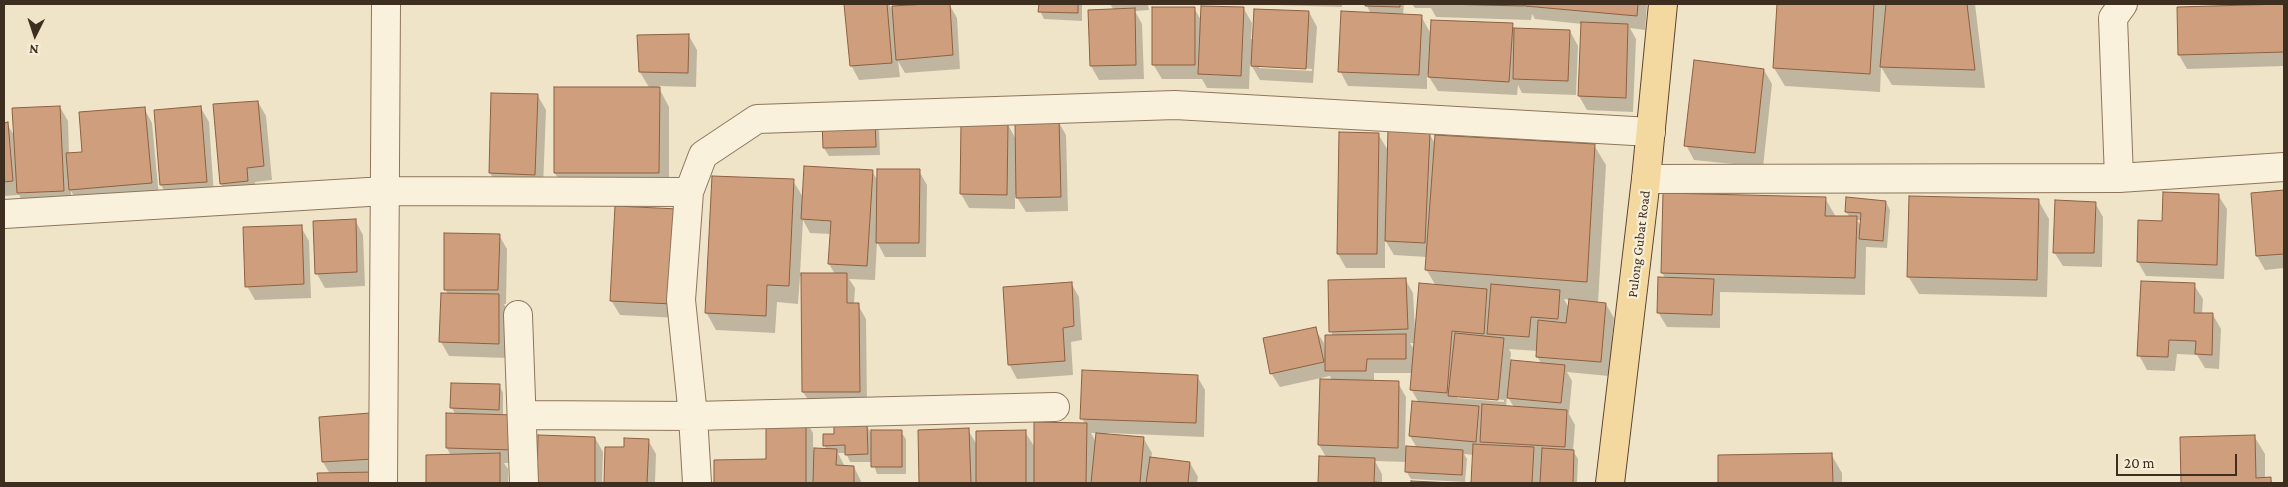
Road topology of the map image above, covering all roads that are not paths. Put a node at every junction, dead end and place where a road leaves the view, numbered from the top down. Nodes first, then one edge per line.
1 (386, 4) edge
2 (1663, 4) edge
3 (2123, 4) edge
4 (1651, 132) junction
5 (2284, 167) edge
6 (2119, 178) junction
7 (1646, 179) junction
8 (385, 191) junction
9 (689, 192) junction
10 (4, 214) edge
11 (518, 315) dead end
12 (1055, 407) dead end
13 (522, 415) junction
14 (693, 416) junction
15 (383, 483) edge
16 (524, 483) edge
17 (697, 483) edge
18 (1610, 483) edge

1 - 8 street
2 - 4 main road, Pulong Gubat Road
3 - 6 street
4 - 7 main road, Pulong Gubat Road
4 - 9 street
5 - 6 street
6 - 7 street
7 - 18 main road, Pulong Gubat Road
8 - 9 street
8 - 10 street
8 - 15 street
9 - 14 street
11 - 13 street
12 - 14 street
13 - 14 street
13 - 16 street
14 - 17 street

